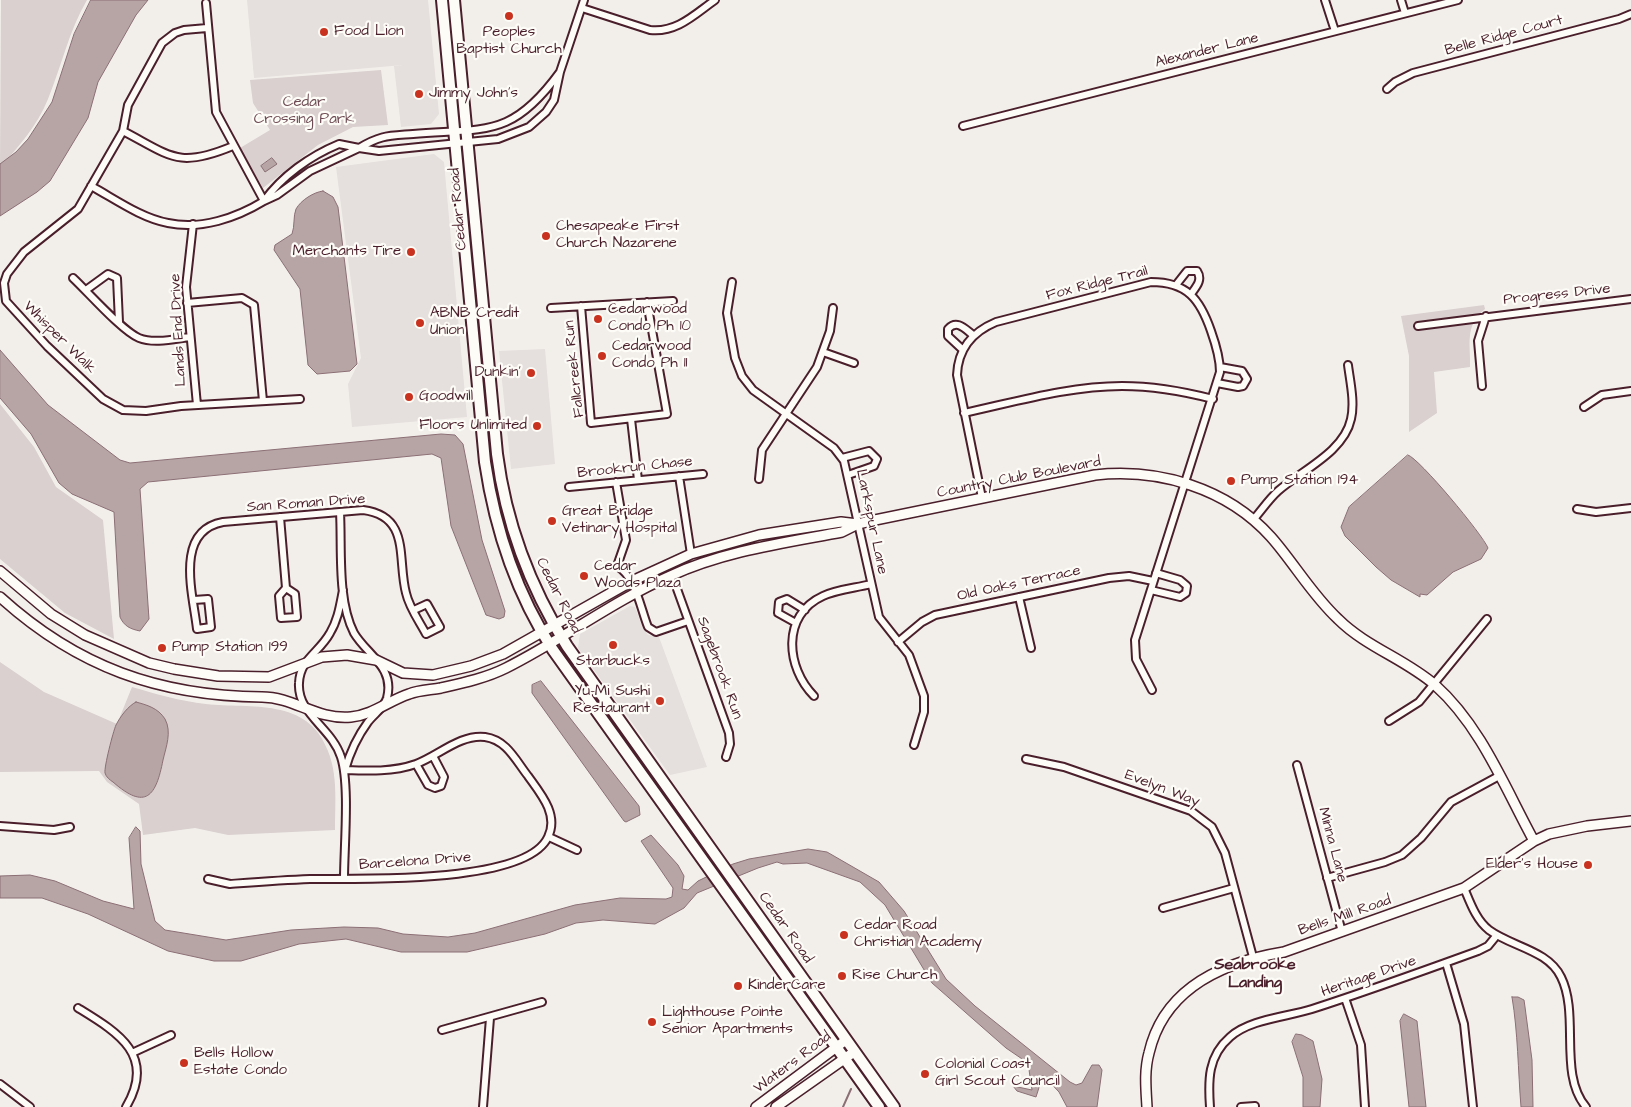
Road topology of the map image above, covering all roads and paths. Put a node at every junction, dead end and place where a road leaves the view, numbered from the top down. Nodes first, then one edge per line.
1 (442, 0) edge
2 (454, 0) edge
3 (584, 0) edge
4 (715, 0) edge
5 (1325, 0) edge
6 (1401, 0) edge
7 (1458, 0) edge
8 (206, 3) dead end
9 (582, 8) junction
10 (1405, 13) junction
11 (1631, 14) edge
12 (207, 28) junction
13 (1335, 31) junction
14 (560, 72) junction
15 (1387, 89) dead end
16 (963, 126) dead end
17 (467, 129) junction
18 (452, 130) junction
19 (123, 131) junction
20 (468, 142) junction
21 (454, 143) junction
22 (233, 146) junction
23 (359, 148) junction
24 (91, 186) junction
25 (264, 201) junction
26 (193, 224) junction
27 (73, 278) dead end
28 (732, 282) dead end
29 (1176, 285) junction
30 (86, 290) junction
31 (1190, 294) junction
32 (1631, 299) edge
33 (673, 300) dead end
34 (647, 302) junction
35 (187, 303) junction
36 (581, 306) junction
37 (551, 308) dead end
38 (833, 308) dead end
39 (1486, 316) junction
40 (119, 322) junction
41 (1418, 326) dead end
42 (973, 336) junction
43 (190, 337) junction
44 (963, 350) junction
45 (824, 352) junction
46 (854, 363) dead end
47 (1348, 365) dead end
48 (1220, 367) junction
49 (1217, 383) junction
50 (1482, 386) dead end
51 (1631, 391) edge
52 (300, 399) dead end
53 (1212, 399) junction
54 (263, 401) junction
55 (197, 405) junction
56 (1584, 407) dead end
57 (786, 413) junction
58 (964, 413) junction
59 (630, 419) junction
60 (842, 458) junction
61 (703, 474) dead end
62 (848, 475) junction
63 (678, 476) junction
64 (759, 479) dead end
65 (638, 480) junction
66 (616, 482) junction
67 (1185, 483) junction
68 (568, 487) dead end
69 (982, 498) junction
70 (1631, 508) edge
71 (1577, 509) dead end
72 (340, 512) junction
73 (280, 517) junction
74 (1253, 520) junction
75 (858, 524) junction
76 (691, 554) junction
77 (0, 571) edge
78 (1156, 573) junction
79 (1154, 581) junction
80 (872, 584) junction
81 (286, 588) junction
82 (634, 588) junction
83 (677, 589) dead end
84 (343, 590) junction
85 (1151, 590) junction
86 (0, 597) edge
87 (1019, 597) junction
88 (194, 600) junction
89 (414, 610) junction
90 (804, 610) junction
91 (1487, 619) dead end
92 (688, 621) junction
93 (796, 623) junction
94 (554, 625) junction
95 (542, 632) junction
96 (561, 636) junction
97 (898, 642) junction
98 (549, 643) junction
99 (1031, 648) dead end
100 (380, 662) junction
101 (302, 665) junction
102 (1433, 684) junction
103 (1152, 690) dead end
104 (814, 696) dead end
105 (382, 707) junction
106 (308, 711) junction
107 (1389, 721) dead end
108 (914, 745) dead end
109 (433, 756) junction
110 (726, 757) dead end
111 (1026, 758) dead end
112 (416, 764) junction
113 (1297, 766) dead end
114 (344, 770) junction
115 (1499, 776) junction
116 (1631, 821) edge
117 (0, 826) edge
118 (70, 827) dead end
119 (549, 837) junction
120 (1534, 841) junction
121 (577, 850) dead end
122 (344, 878) junction
123 (1327, 878) junction
124 (208, 879) dead end
125 (1234, 888) junction
126 (1464, 888) junction
127 (1162, 908) dead end
128 (1342, 932) junction
129 (1497, 935) junction
130 (1254, 957) junction
131 (1446, 963) junction
132 (1345, 998) junction
133 (542, 1002) dead end
134 (78, 1008) dead end
135 (490, 1018) junction
136 (442, 1030) dead end
137 (171, 1035) dead end
138 (846, 1040) junction
139 (836, 1048) junction
140 (854, 1052) junction
141 (132, 1053) junction
142 (844, 1059) junction
143 (0, 1084) edge
144 (126, 1106) edge
145 (1256, 1106) edge
146 (30, 1107) edge
147 (483, 1107) edge
148 (756, 1107) edge
149 (776, 1107) edge
150 (879, 1107) edge
151 (894, 1107) edge
152 (1147, 1107) edge
153 (1210, 1107) edge
154 (1241, 1107) edge
155 (1365, 1107) edge
156 (1473, 1107) edge
157 (1586, 1107) edge

1 - 18 main road, Cedar Road
2 - 17 main road, Cedar Road
3 - 9 street
4 - 9 street
5 - 13 street
6 - 10 street
7 - 10 street, Alexander Lane
8 - 12 street
9 - 14 street
10 - 13 street, Alexander Lane
11 - 15 street, Belle Ridge Court
12 - 19 street, Whisper Walk
12 - 22 street
13 - 16 street, Alexander Lane
14 - 17 street
14 - 20 street
17 - 18 street
17 - 20 main road, Cedar Road
18 - 21 main road, Cedar Road
18 - 23 street
19 - 22 street
19 - 24 street, Whisper Walk
20 - 21 street
20 - 94 main road, Cedar Road
21 - 23 street
21 - 95 main road, Cedar Road
22 - 25 street
23 - 25 street
23 - 25 street
24 - 26 street
24 - 55 street, Whisper Walk
25 - 26 street
26 - 35 street, Lands End Drive
27 - 30 street
28 - 57 street, Larkspur Lane
29 - 31 street, Fox Ridge Trail
29 - 31 street
29 - 42 street, Fox Ridge Trail
30 - 40 street
30 - 40 street
31 - 48 street, Fox Ridge Trail
32 - 39 street, Progress Drive
33 - 34 street, Fallcreek Run
34 - 36 street, Fallcreek Run
34 - 59 street, Fallcreek Run
35 - 43 street, Lands End Drive
35 - 54 street
36 - 37 street, Fallcreek Run
36 - 59 street, Fallcreek Run
38 - 45 street
39 - 41 street, Progress Drive
39 - 50 street, Progress Drive
40 - 43 street
42 - 44 street, Fox Ridge Trail
42 - 44 street
43 - 55 street, Lands End Drive
44 - 58 street, Fox Ridge Trail
45 - 46 street
45 - 57 street
47 - 74 street
48 - 49 street, Fox Ridge Trail
48 - 49 street
49 - 53 street, Fox Ridge Trail
51 - 56 street
52 - 54 street, Whisper Walk
53 - 58 street
53 - 67 street, Fox Ridge Trail
54 - 55 street, Whisper Walk
57 - 60 street, Larkspur Lane
57 - 64 street
58 - 69 street, Fox Ridge Trail
59 - 65 street
60 - 62 street, Larkspur Lane
60 - 62 street
61 - 63 street, Brookrun Chase
62 - 75 street, Larkspur Lane
63 - 65 street, Brookrun Chase
63 - 76 street
65 - 66 street, Brookrun Chase
66 - 68 street, Brookrun Chase
66 - 82 street
67 - 69 street, Country Club Boulevard
67 - 74 street, Country Club Boulevard
67 - 78 street, Fox Ridge Trail
69 - 75 street, Country Club Boulevard
70 - 71 street
72 - 73 street, San Roman Drive
72 - 84 street
72 - 89 street, San Roman Drive
73 - 81 street
73 - 88 street, San Roman Drive
74 - 102 street, Country Club Boulevard
75 - 76 street, Country Club Boulevard
75 - 80 street, Larkspur Lane
75 - 82 street, Country Club Boulevard
76 - 82 street, Country Club Boulevard
77 - 101 street, Country Club Boulevard
78 - 79 street, Fox Ridge Trail
78 - 85 street
79 - 85 street, Fox Ridge Trail
79 - 87 street, Old Oaks Terrace
80 - 90 street
80 - 97 street, Larkspur Lane
81 - 81 street
82 - 92 street
82 - 94 street, Country Club Boulevard
82 - 96 street, Country Club Boulevard
83 - 92 street, Sagebrook Run
84 - 100 street
84 - 101 street
85 - 103 street, Fox Ridge Trail
86 - 106 street, Country Club Boulevard
87 - 97 street, Old Oaks Terrace
87 - 99 street
88 - 88 street, San Roman Drive
89 - 89 street, San Roman Drive
90 - 93 street
90 - 93 street
91 - 102 street
92 - 110 street, Sagebrook Run
93 - 104 street
94 - 95 street, Country Club Boulevard
94 - 96 main road, Cedar Road
95 - 98 main road, Cedar Road
95 - 100 street, Country Club Boulevard
96 - 98 street, Country Club Boulevard
96 - 138 main road, Cedar Road
97 - 108 street, Larkspur Lane
98 - 105 street, Country Club Boulevard
98 - 139 main road, Cedar Road
100 - 101 street, Country Club Boulevard
100 - 105 street
101 - 106 street
102 - 107 street
102 - 115 street, Country Club Boulevard
105 - 106 street, Country Club Boulevard
105 - 114 street
106 - 114 street
109 - 112 street
109 - 112 street
109 - 119 street
111 - 125 street, Evelyn Way
112 - 114 street
113 - 123 street, Minna Lane
114 - 122 street
115 - 120 street, Country Club Boulevard
115 - 123 street
116 - 120 street, Bells Mill Road
117 - 118 street
119 - 121 street
119 - 122 street, Barcelona Drive
120 - 126 street, Bells Mill Road
122 - 124 street, Barcelona Drive
123 - 128 street, Minna Lane
125 - 127 street
125 - 130 street, Evelyn Way
126 - 128 street, Bells Mill Road
126 - 129 street
128 - 130 street, Bells Mill Road
129 - 131 street, Heritage Drive
129 - 157 street
130 - 152 street, Bells Mill Road
131 - 132 street, Heritage Drive
131 - 156 street
132 - 153 street, Heritage Drive
132 - 155 street
133 - 135 street
134 - 141 street
135 - 136 street
135 - 147 street
137 - 141 street
138 - 139 street, Waters Road
138 - 140 main road, Cedar Road
139 - 142 main road, Cedar Road
139 - 148 street, Waters Road
140 - 142 street, Waters Road
140 - 151 main road, Cedar Road
141 - 144 street
142 - 149 street, Waters Road
142 - 150 main road, Cedar Road
143 - 146 street
145 - 154 street

